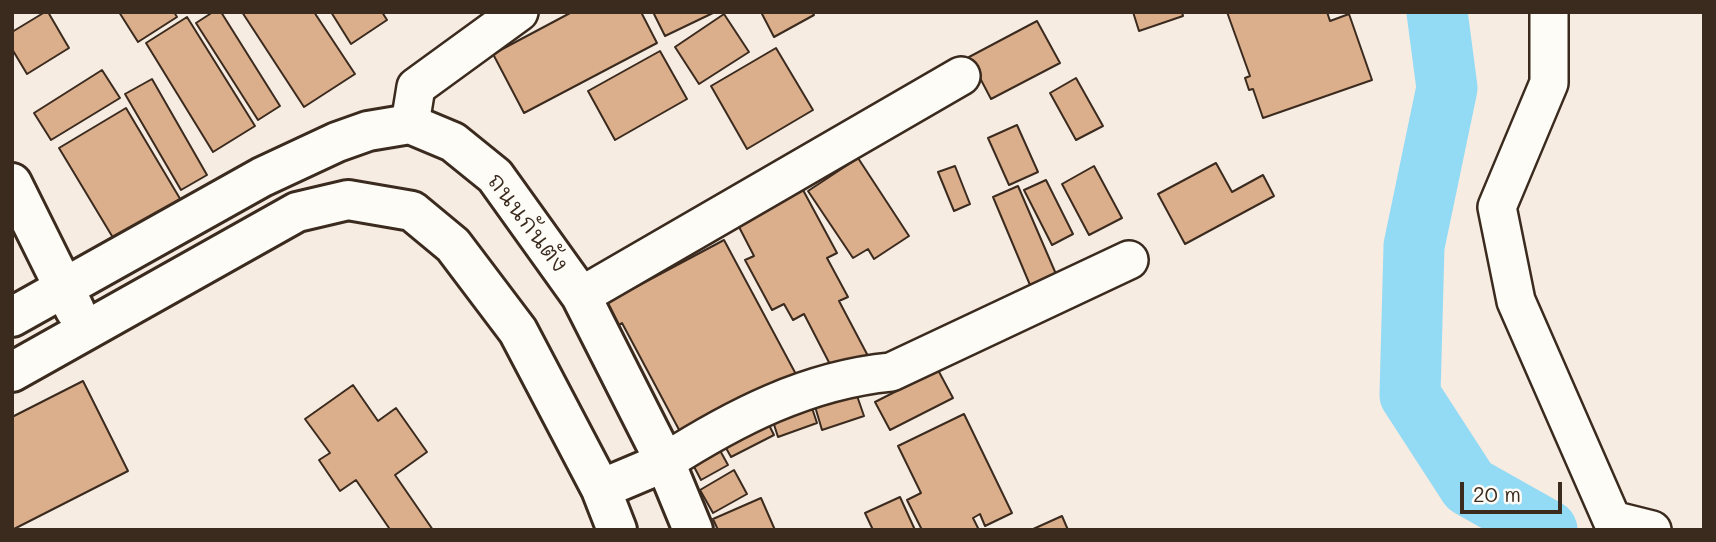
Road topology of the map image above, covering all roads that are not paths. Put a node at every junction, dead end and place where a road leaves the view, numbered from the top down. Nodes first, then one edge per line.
1 (519, 12) edge
2 (1549, 12) edge
3 (961, 76) dead end
4 (410, 124) junction
5 (12, 183) edge
6 (1129, 260) dead end
7 (62, 289) junction
8 (581, 296) junction
9 (12, 317) edge
10 (12, 328) edge
11 (86, 330) junction
12 (22, 367) edge
13 (664, 462) junction
14 (601, 489) junction
15 (617, 530) edge
16 (693, 530) edge
17 (1652, 530) edge

1 - 4 street
2 - 17 street
3 - 8 street
4 - 7 main road
4 - 8 main road, ถนนกันตัง
5 - 7 main road
6 - 13 street
7 - 9 main road
7 - 11 main road
8 - 13 main road, ถนนกันตัง
10 - 12 main road
11 - 12 main road
11 - 14 main road
13 - 14 main road
13 - 16 main road, ถนนกันตัง
14 - 15 main road

